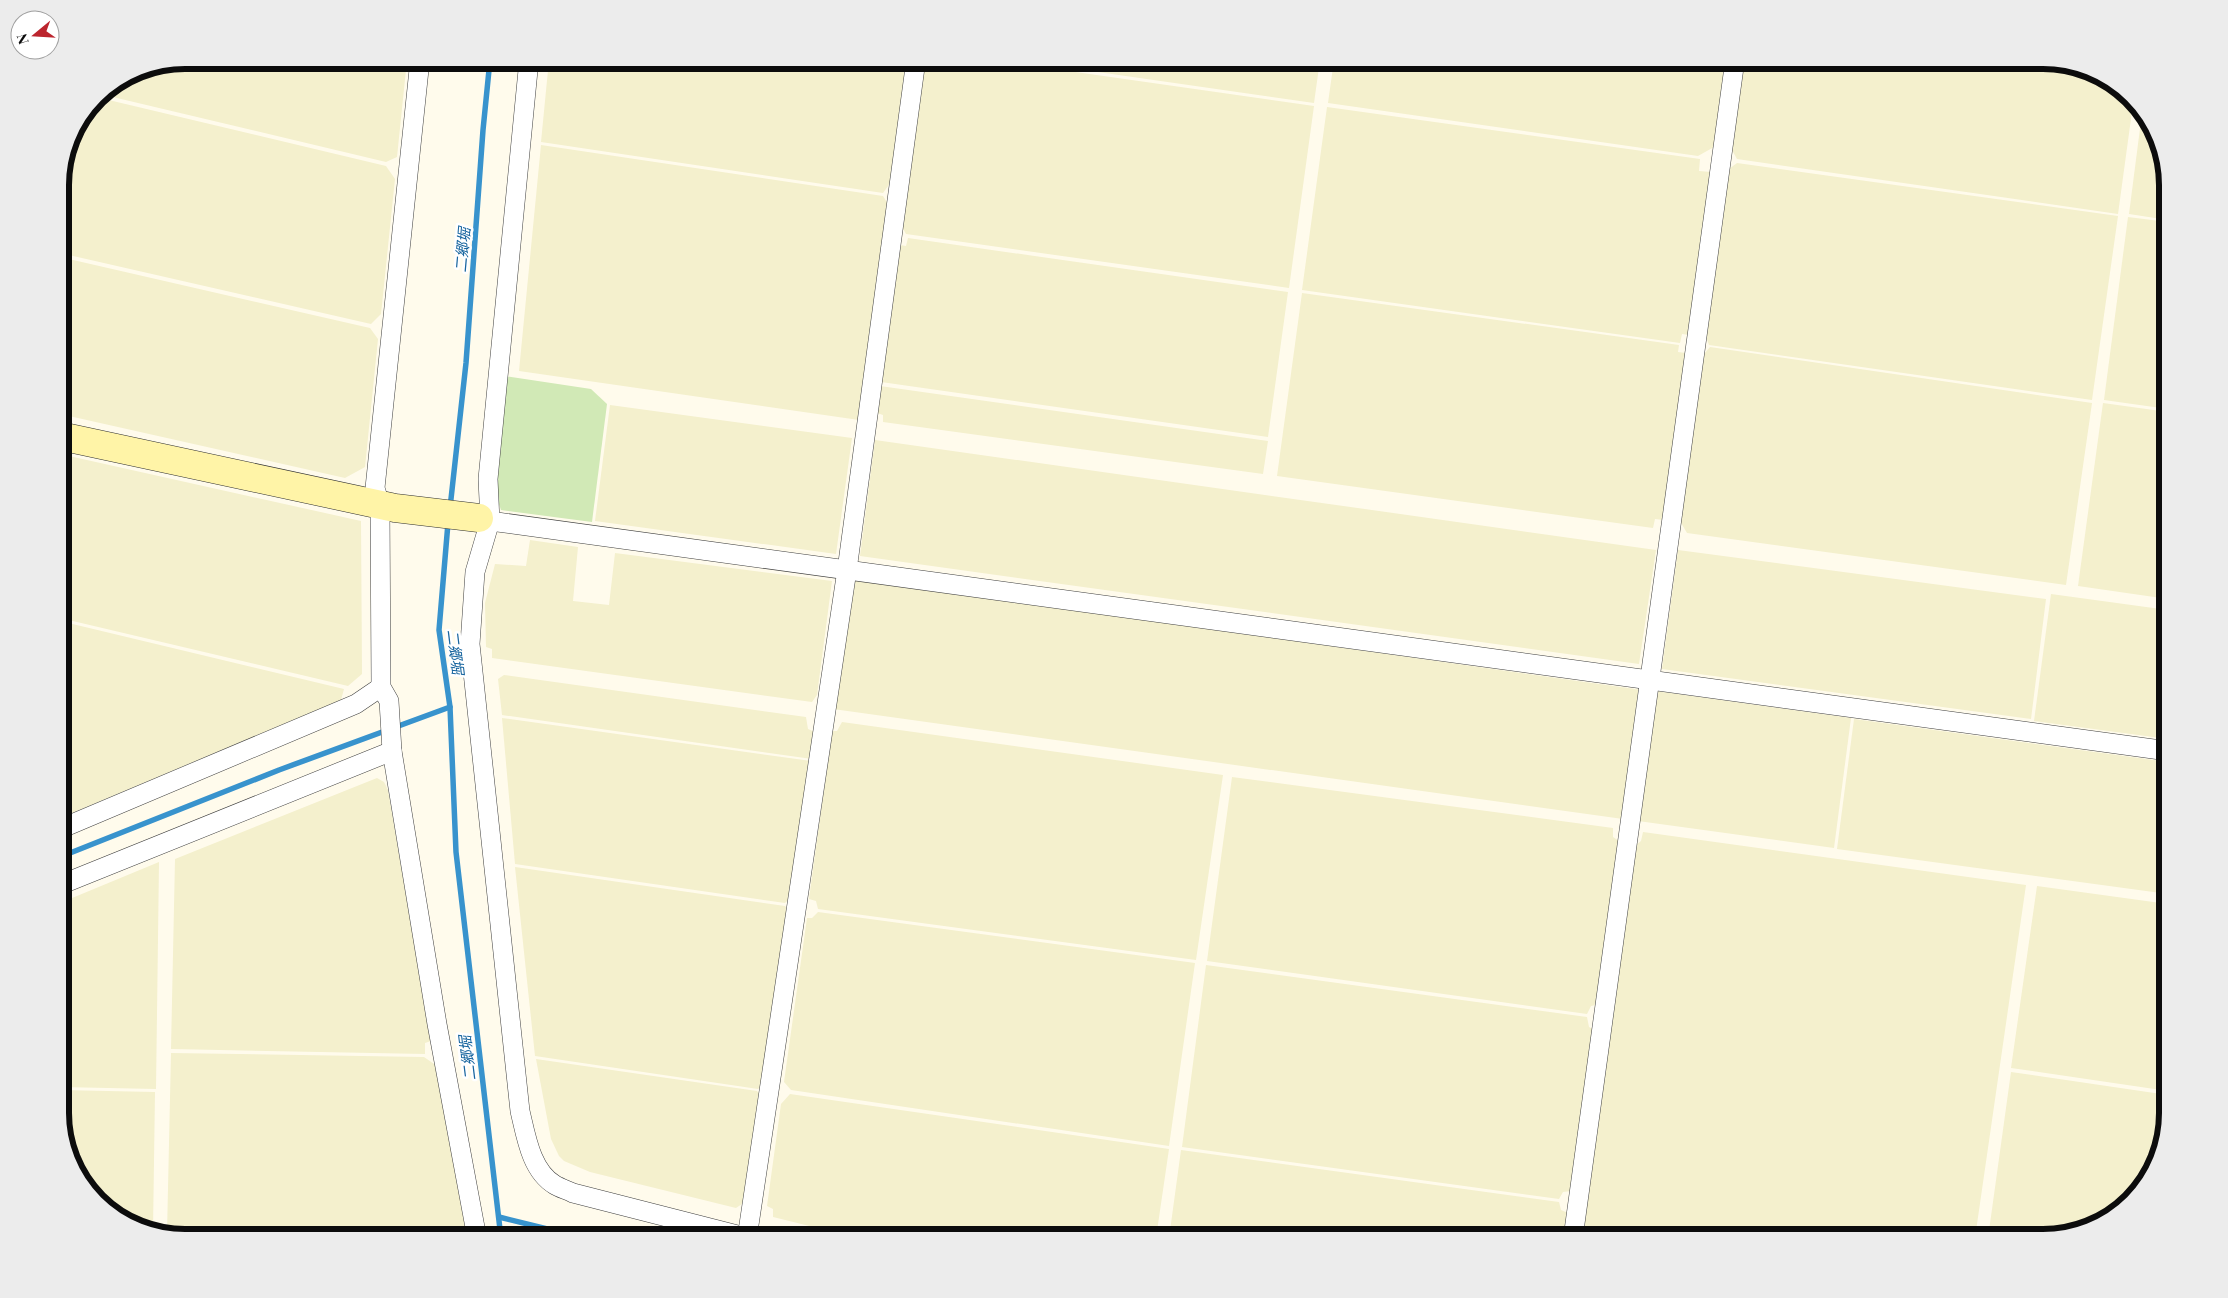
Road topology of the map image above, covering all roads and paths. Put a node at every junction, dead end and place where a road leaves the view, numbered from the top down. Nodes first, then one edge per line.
1 (419, 69) edge
2 (529, 69) edge
3 (915, 69) edge
4 (1734, 69) edge
5 (69, 438) edge
6 (388, 507) junction
7 (484, 520) junction
8 (847, 570) junction
9 (1649, 680) junction
10 (385, 694) junction
11 (392, 746) junction
12 (2159, 750) edge
13 (69, 825) edge
14 (69, 881) edge
15 (475, 1229) edge
16 (713, 1229) edge
17 (749, 1229) edge
18 (1574, 1229) edge

1 - 6 street
2 - 7 street
3 - 8 street
4 - 9 street
5 - 6 street
6 - 7 street
6 - 10 street
7 - 8 street
7 - 16 street
8 - 9 street
8 - 17 street
9 - 12 street
9 - 18 street
10 - 11 street
10 - 13 street
11 - 14 street
11 - 15 street

